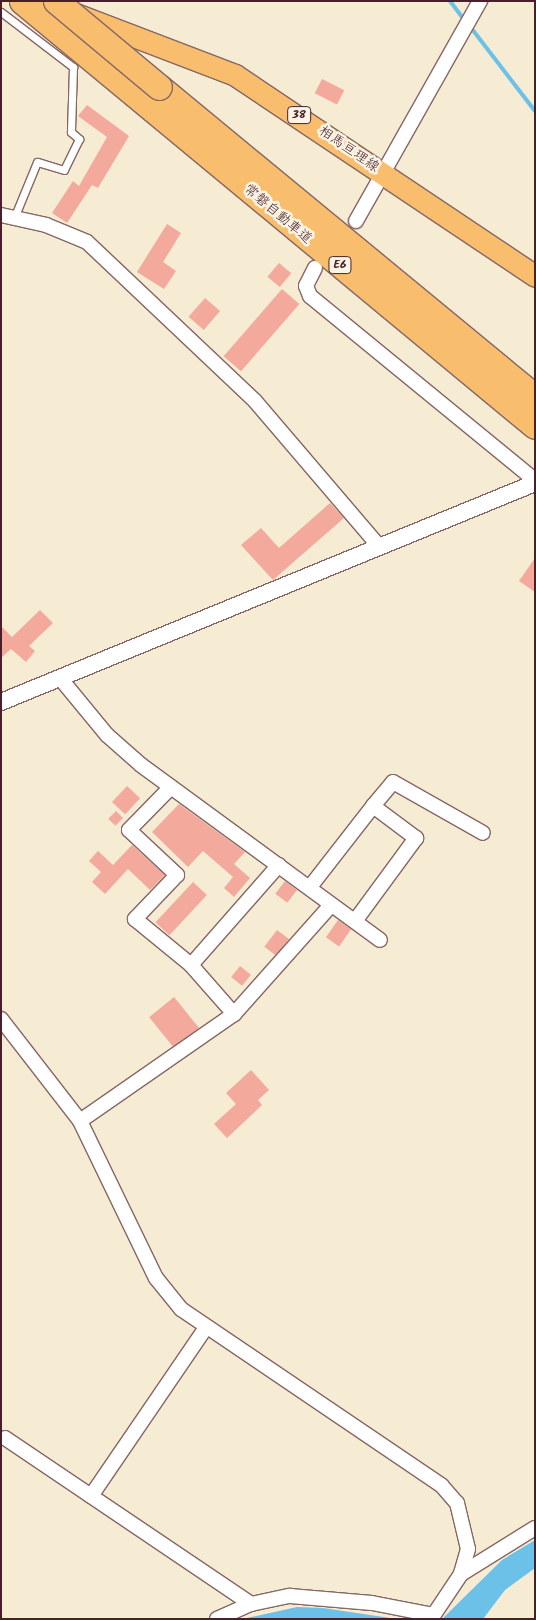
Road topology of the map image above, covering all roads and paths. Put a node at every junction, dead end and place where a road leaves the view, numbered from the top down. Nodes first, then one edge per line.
1 (22, 1) edge
2 (39, 1) edge
3 (56, 1) edge
4 (480, 1) edge
5 (1, 12) edge
6 (152, 95) junction
7 (385, 175) junction
8 (8, 217) edge
9 (356, 221) dead end
10 (315, 268) dead end
11 (535, 276) edge
12 (535, 397) edge
13 (535, 426) edge
14 (535, 482) edge
15 (378, 546) junction
16 (60, 678) junction
17 (4, 698) edge
18 (171, 787) junction
19 (373, 806) junction
20 (483, 833) dead end
21 (279, 865) junction
22 (310, 887) junction
23 (332, 905) junction
24 (355, 921) junction
25 (380, 940) dead end
26 (190, 965) junction
27 (234, 1014) junction
28 (1, 1019) edge
29 (80, 1121) junction
30 (205, 1330) junction
31 (5, 1438) dead end
32 (90, 1496) junction
33 (535, 1528) edge
34 (461, 1574) junction
35 (250, 1604) junction
36 (432, 1617) edge
37 (217, 1619) edge

1 - 6 highway, 常磐自動車道 / E6
2 - 7 main road, 相馬亘理線 / 38
3 - 6 highway, 常磐自動車道 / E6, bridge
4 - 7 street
5 - 8 lane
6 - 12 highway, 常磐自動車道 / E6
6 - 13 highway, 常磐自動車道 / E6
7 - 9 street
7 - 11 main road, 相馬亘理線 / 38
8 - 15 street
10 - 14 street
14 - 15 street
15 - 16 street
16 - 17 street
16 - 18 street
18 - 21 street
18 - 26 street
19 - 20 street
19 - 22 street
19 - 24 street
21 - 22 street
21 - 26 street
22 - 23 street
23 - 24 street
23 - 27 street
24 - 25 street
26 - 27 street
27 - 29 street
28 - 29 street
29 - 30 street
30 - 32 street
30 - 34 street
31 - 32 street
32 - 35 street
33 - 34 street
34 - 36 street
35 - 36 street
35 - 37 street

